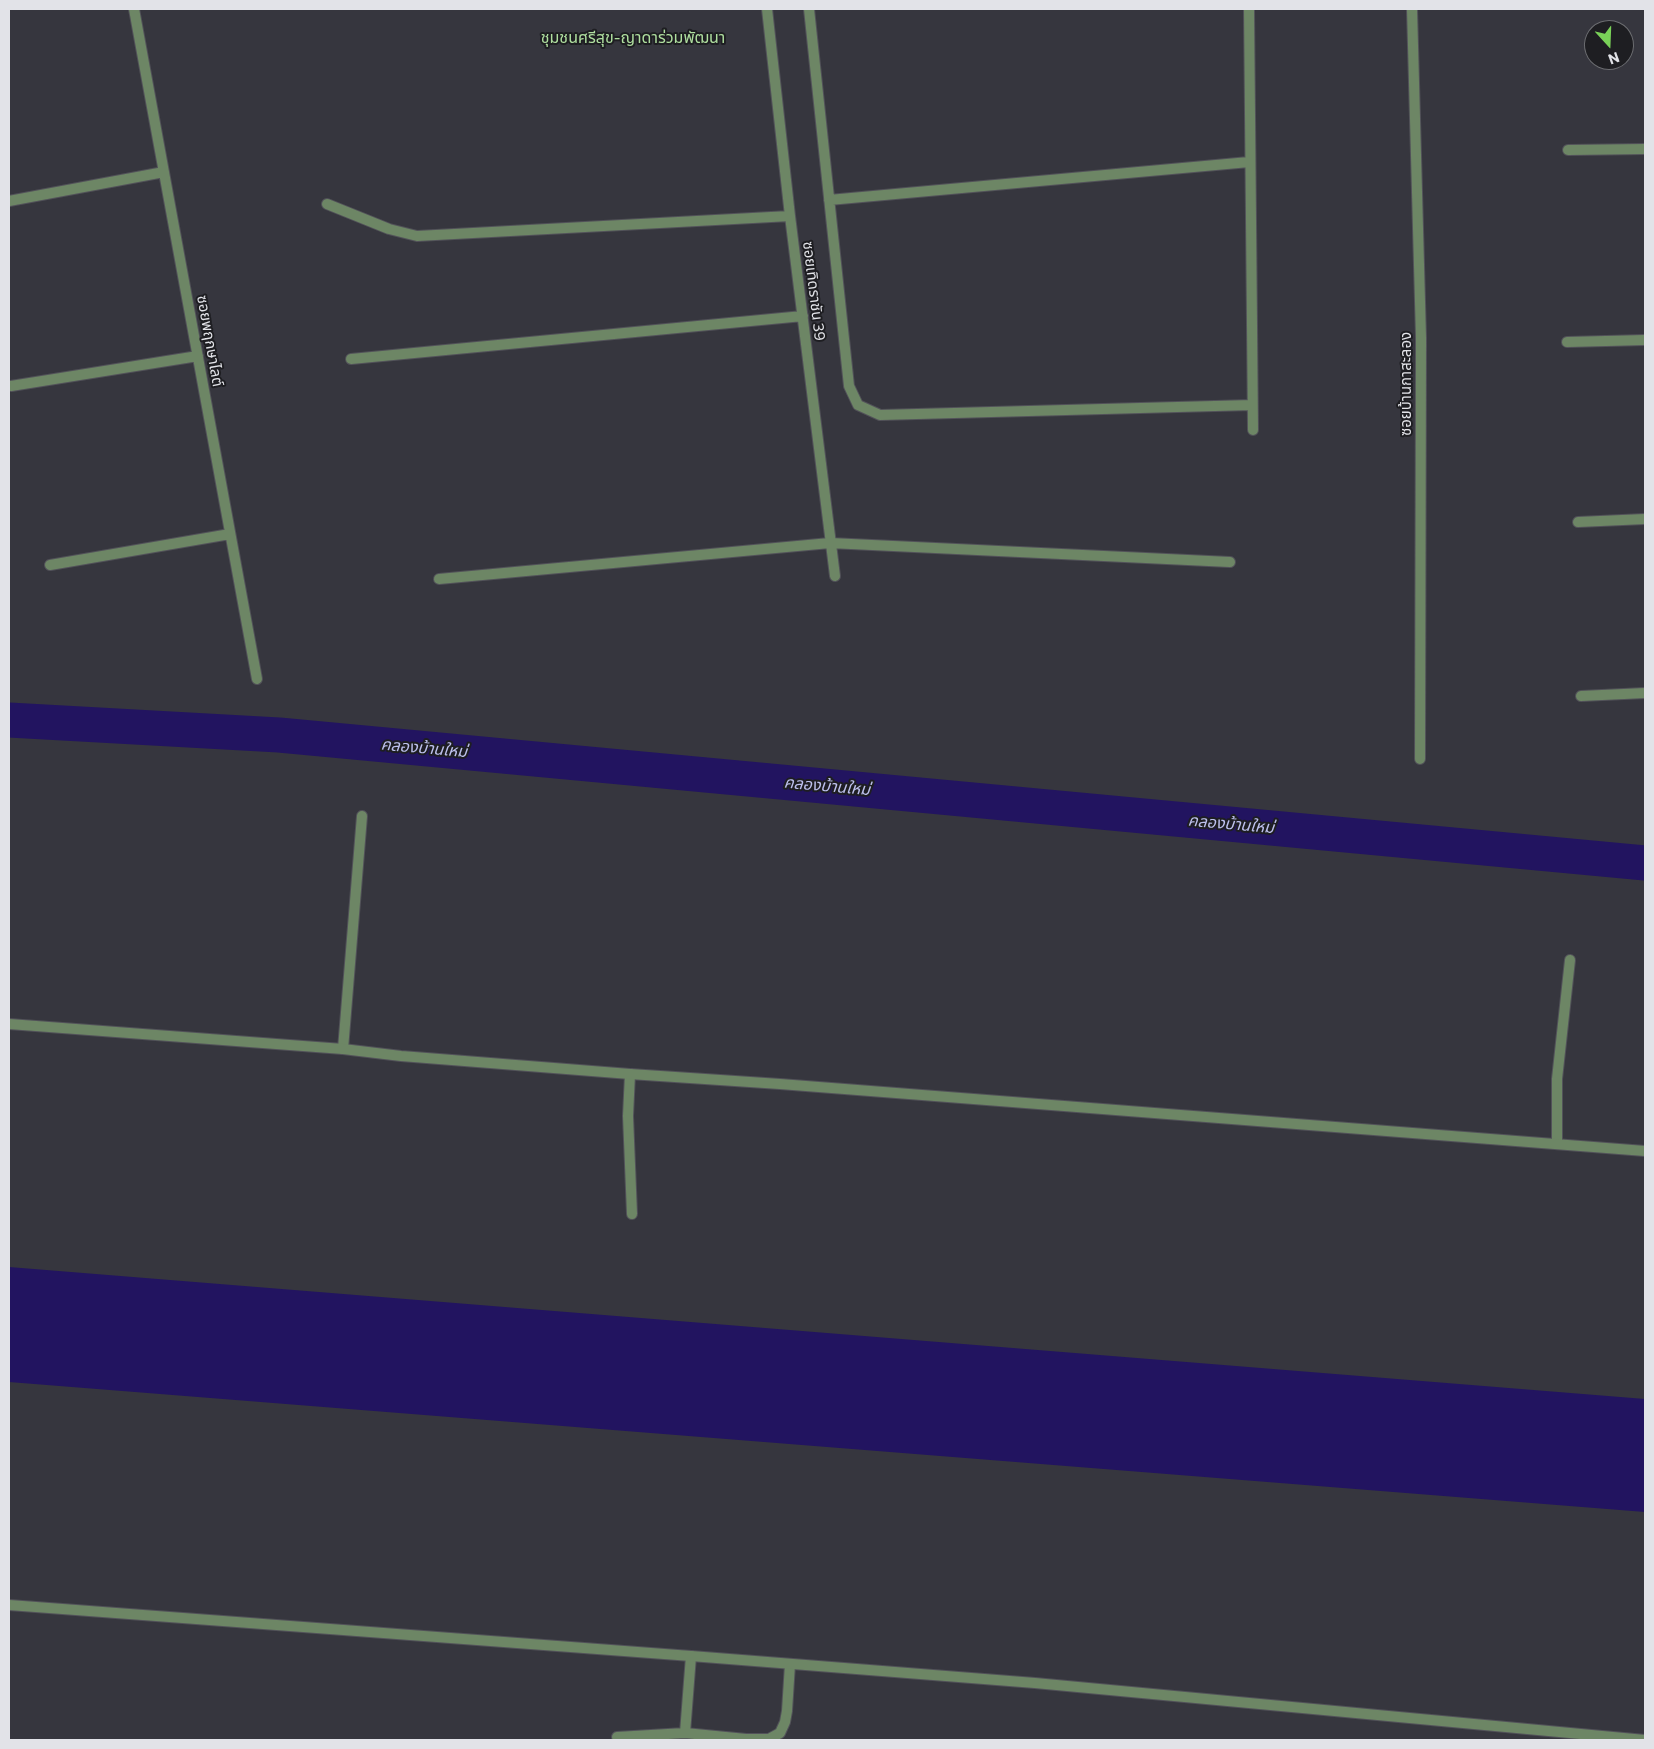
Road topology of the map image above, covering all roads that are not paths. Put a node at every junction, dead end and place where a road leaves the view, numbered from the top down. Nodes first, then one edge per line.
1 (134, 9) edge
2 (767, 9) edge
3 (809, 9) edge
4 (1249, 9) edge
5 (1412, 9) edge
6 (1645, 149) edge
7 (1568, 150) dead end
8 (1249, 162) junction
9 (164, 172) junction
10 (829, 200) junction
11 (9, 202) edge
12 (327, 204) dead end
13 (790, 216) junction
14 (803, 316) junction
15 (1645, 340) edge
16 (1567, 342) dead end
17 (198, 356) junction
18 (351, 360) dead end
19 (11, 386) dead end
20 (1252, 405) junction
21 (1253, 430) dead end
22 (1645, 519) edge
23 (1578, 522) dead end
24 (230, 534) junction
25 (830, 543) junction
26 (1230, 562) dead end
27 (50, 565) dead end
28 (835, 576) dead end
29 (438, 579) dead end
30 (257, 678) dead end
31 (1645, 693) edge
32 (1581, 696) dead end
33 (1420, 759) dead end
34 (362, 816) dead end
35 (1570, 960) dead end
36 (9, 1024) edge
37 (343, 1049) junction
38 (630, 1074) junction
39 (1556, 1144) junction
40 (1645, 1151) edge
41 (632, 1214) dead end
42 (9, 1605) edge
43 (691, 1656) junction
44 (790, 1664) junction
45 (685, 1733) junction
46 (616, 1737) dead end
47 (1645, 1740) edge

1 - 9 street, ซอยพฤกษาไลต์
2 - 13 street, ซอยเทิดราชัน 39
3 - 10 street
4 - 8 street
5 - 33 street, ซอยบ้านกาสะลอง
6 - 7 street
8 - 10 street
8 - 20 street
9 - 11 street
9 - 17 street, ซอยพฤกษาไลต์
10 - 20 street
12 - 13 street
13 - 14 street, ซอยเทิดราชัน 39
14 - 18 street
14 - 25 street, ซอยเทิดราชัน 39
15 - 16 street
17 - 19 street
17 - 24 street, ซอยพฤกษาไลต์
20 - 21 street
22 - 23 street
24 - 27 street
24 - 30 street, ซอยพฤกษาไลต์
25 - 26 street
25 - 28 street, ซอยเทิดราชัน 39
25 - 29 street
31 - 32 street
34 - 37 street
35 - 39 street
36 - 37 street
37 - 38 street
38 - 39 street
38 - 41 street
39 - 40 street
42 - 43 street
43 - 44 street
43 - 45 street
44 - 45 street
44 - 47 street
45 - 46 street

